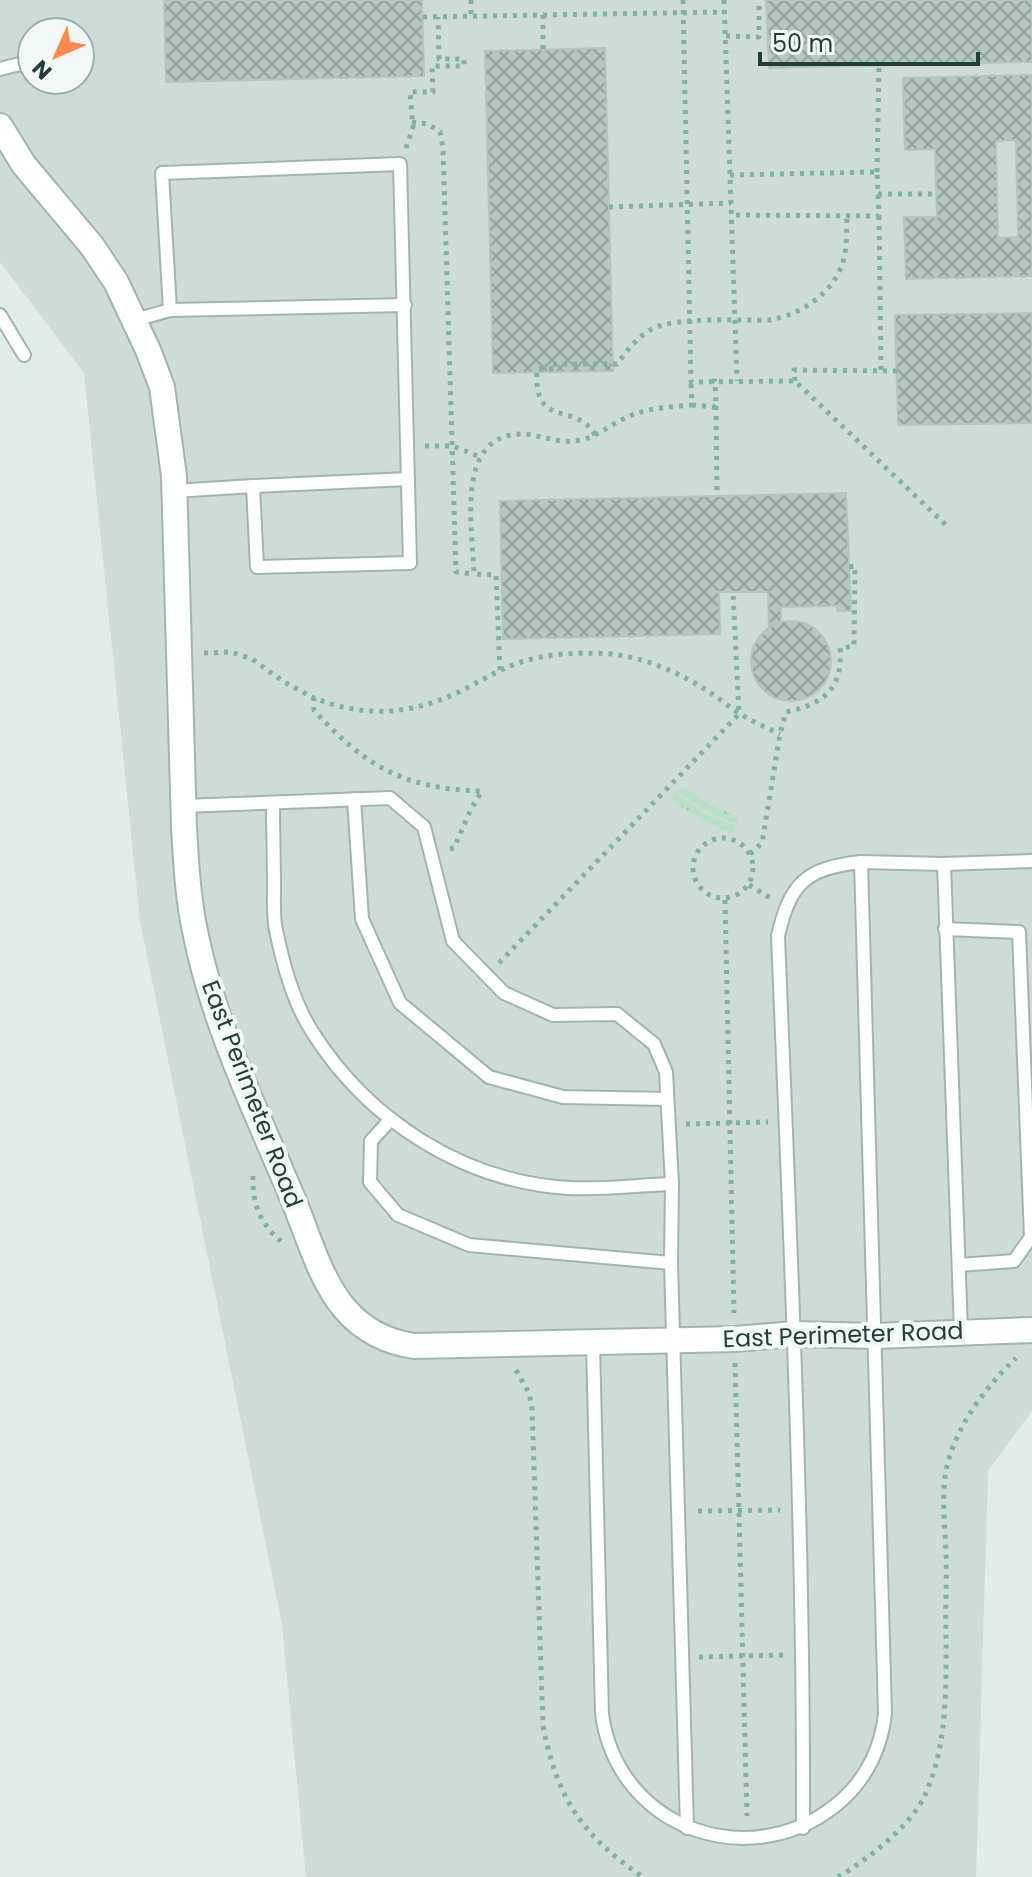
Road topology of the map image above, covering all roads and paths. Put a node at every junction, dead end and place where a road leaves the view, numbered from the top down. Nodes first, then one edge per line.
1 (471, 0) edge
2 (683, 0) edge
3 (724, 0) edge
4 (759, 0) edge
5 (725, 12) junction
6 (683, 13) junction
7 (543, 15) junction
8 (471, 16) junction
9 (423, 17) dead end
10 (438, 17) junction
11 (759, 18) junction
12 (767, 19) dead end
13 (726, 36) junction
14 (543, 49) dead end
15 (879, 66) dead end
16 (0, 126) edge
17 (877, 172) junction
18 (730, 175) junction
19 (878, 194) junction
20 (936, 194) dead end
21 (731, 203) junction
22 (685, 204) junction
23 (609, 207) dead end
24 (732, 215) junction
25 (847, 216) junction
26 (879, 216) junction
27 (405, 305) junction
28 (170, 310) junction
29 (0, 315) edge
30 (135, 320) junction
31 (735, 321) junction
32 (689, 322) junction
33 (24, 355) dead end
34 (881, 371) junction
35 (897, 371) dead end
36 (715, 381) junction
37 (737, 381) junction
38 (795, 381) junction
39 (691, 382) junction
40 (692, 405) junction
41 (716, 407) junction
42 (595, 435) junction
43 (453, 446) junction
44 (480, 457) junction
45 (408, 479) junction
46 (253, 486) junction
47 (174, 491) junction
48 (717, 496) dead end
49 (948, 527) dead end
50 (849, 567) dead end
51 (474, 574) junction
52 (733, 592) dead end
53 (179, 653) junction
54 (500, 670) junction
55 (314, 698) junction
56 (739, 714) junction
57 (780, 734) junction
58 (354, 799) junction
59 (273, 803) junction
60 (183, 806) junction
61 (750, 854) junction
62 (431, 855) junction
63 (1032, 861) edge
64 (861, 862) junction
65 (944, 864) junction
66 (725, 900) junction
67 (945, 929) junction
68 (487, 975) junction
69 (667, 1099) junction
70 (391, 1119) junction
71 (786, 1121) junction
72 (669, 1124) junction
73 (729, 1124) junction
74 (672, 1184) junction
75 (671, 1263) junction
76 (959, 1265) junction
77 (961, 1331) junction
78 (794, 1334) junction
79 (876, 1336) junction
80 (735, 1339) junction
81 (673, 1341) junction
82 (1027, 1341) edge
83 (593, 1343) junction
84 (800, 1509) junction
85 (738, 1510) junction
86 (677, 1512) junction
87 (804, 1654) junction
88 (742, 1655) junction
89 (682, 1658) junction
90 (687, 1828) junction
91 (803, 1828) junction
92 (747, 1841) junction
93 (838, 1877) edge

1 - 8 path
2 - 6 path
3 - 5 path
4 - 11 path
5 - 6 path
5 - 13 path
6 - 7 path
6 - 22 path
7 - 8 path
7 - 14 path
8 - 10 path
9 - 10 path
10 - 43 path
11 - 12 path
11 - 13 path
13 - 18 path
15 - 17 path
16 - 30 street, East Perimeter Road
17 - 18 path
17 - 19 path
18 - 21 path
19 - 20 path
19 - 26 path
21 - 22 path
21 - 24 path
22 - 23 path
22 - 32 path
24 - 25 path
24 - 31 path
25 - 26 path
25 - 31 path
26 - 34 path
27 - 28 lane
27 - 28 lane
27 - 45 lane
28 - 30 lane
29 - 33 lane
30 - 47 street, East Perimeter Road
31 - 32 path
31 - 37 path
32 - 39 path
32 - 42 path
34 - 35 path
34 - 38 path
36 - 37 path
36 - 39 path
36 - 41 path
37 - 38 path
38 - 49 path
39 - 40 path
40 - 41 path
40 - 42 path
41 - 48 path
42 - 44 path
43 - 44 path
43 - 51 path
44 - 51 path
45 - 46 lane
45 - 46 lane
46 - 47 lane
47 - 53 street, East Perimeter Road
50 - 57 path
51 - 54 path
52 - 56 path
53 - 55 path
53 - 60 street, East Perimeter Road
54 - 55 path
54 - 56 path
55 - 62 path
56 - 57 path
56 - 68 path
57 - 61 path
58 - 59 lane
58 - 62 lane
58 - 69 lane
59 - 60 lane
59 - 70 lane
60 - 83 street, East Perimeter Road
61 - 66 path
61 - 66 path
62 - 68 lane
63 - 65 lane
64 - 65 lane
64 - 71 lane
64 - 79 lane
65 - 67 lane
66 - 73 path
67 - 76 lane
67 - 76 lane
68 - 69 lane
69 - 72 lane
70 - 74 lane
70 - 75 lane
71 - 73 path
71 - 78 lane
72 - 73 path
72 - 74 lane
73 - 80 path
74 - 75 lane
75 - 81 lane
76 - 77 lane
77 - 79 street, East Perimeter Road
77 - 82 street, East Perimeter Road
78 - 79 street, East Perimeter Road
78 - 80 street, East Perimeter Road
78 - 84 lane
79 - 91 lane
80 - 81 street, East Perimeter Road
80 - 85 path
81 - 83 street, East Perimeter Road
81 - 86 lane
82 - 93 path
83 - 90 lane
84 - 85 path
84 - 87 lane
85 - 86 path
85 - 88 path
86 - 89 lane
87 - 88 path
87 - 91 lane
88 - 89 path
88 - 92 path
89 - 90 lane
90 - 92 lane
91 - 92 lane

